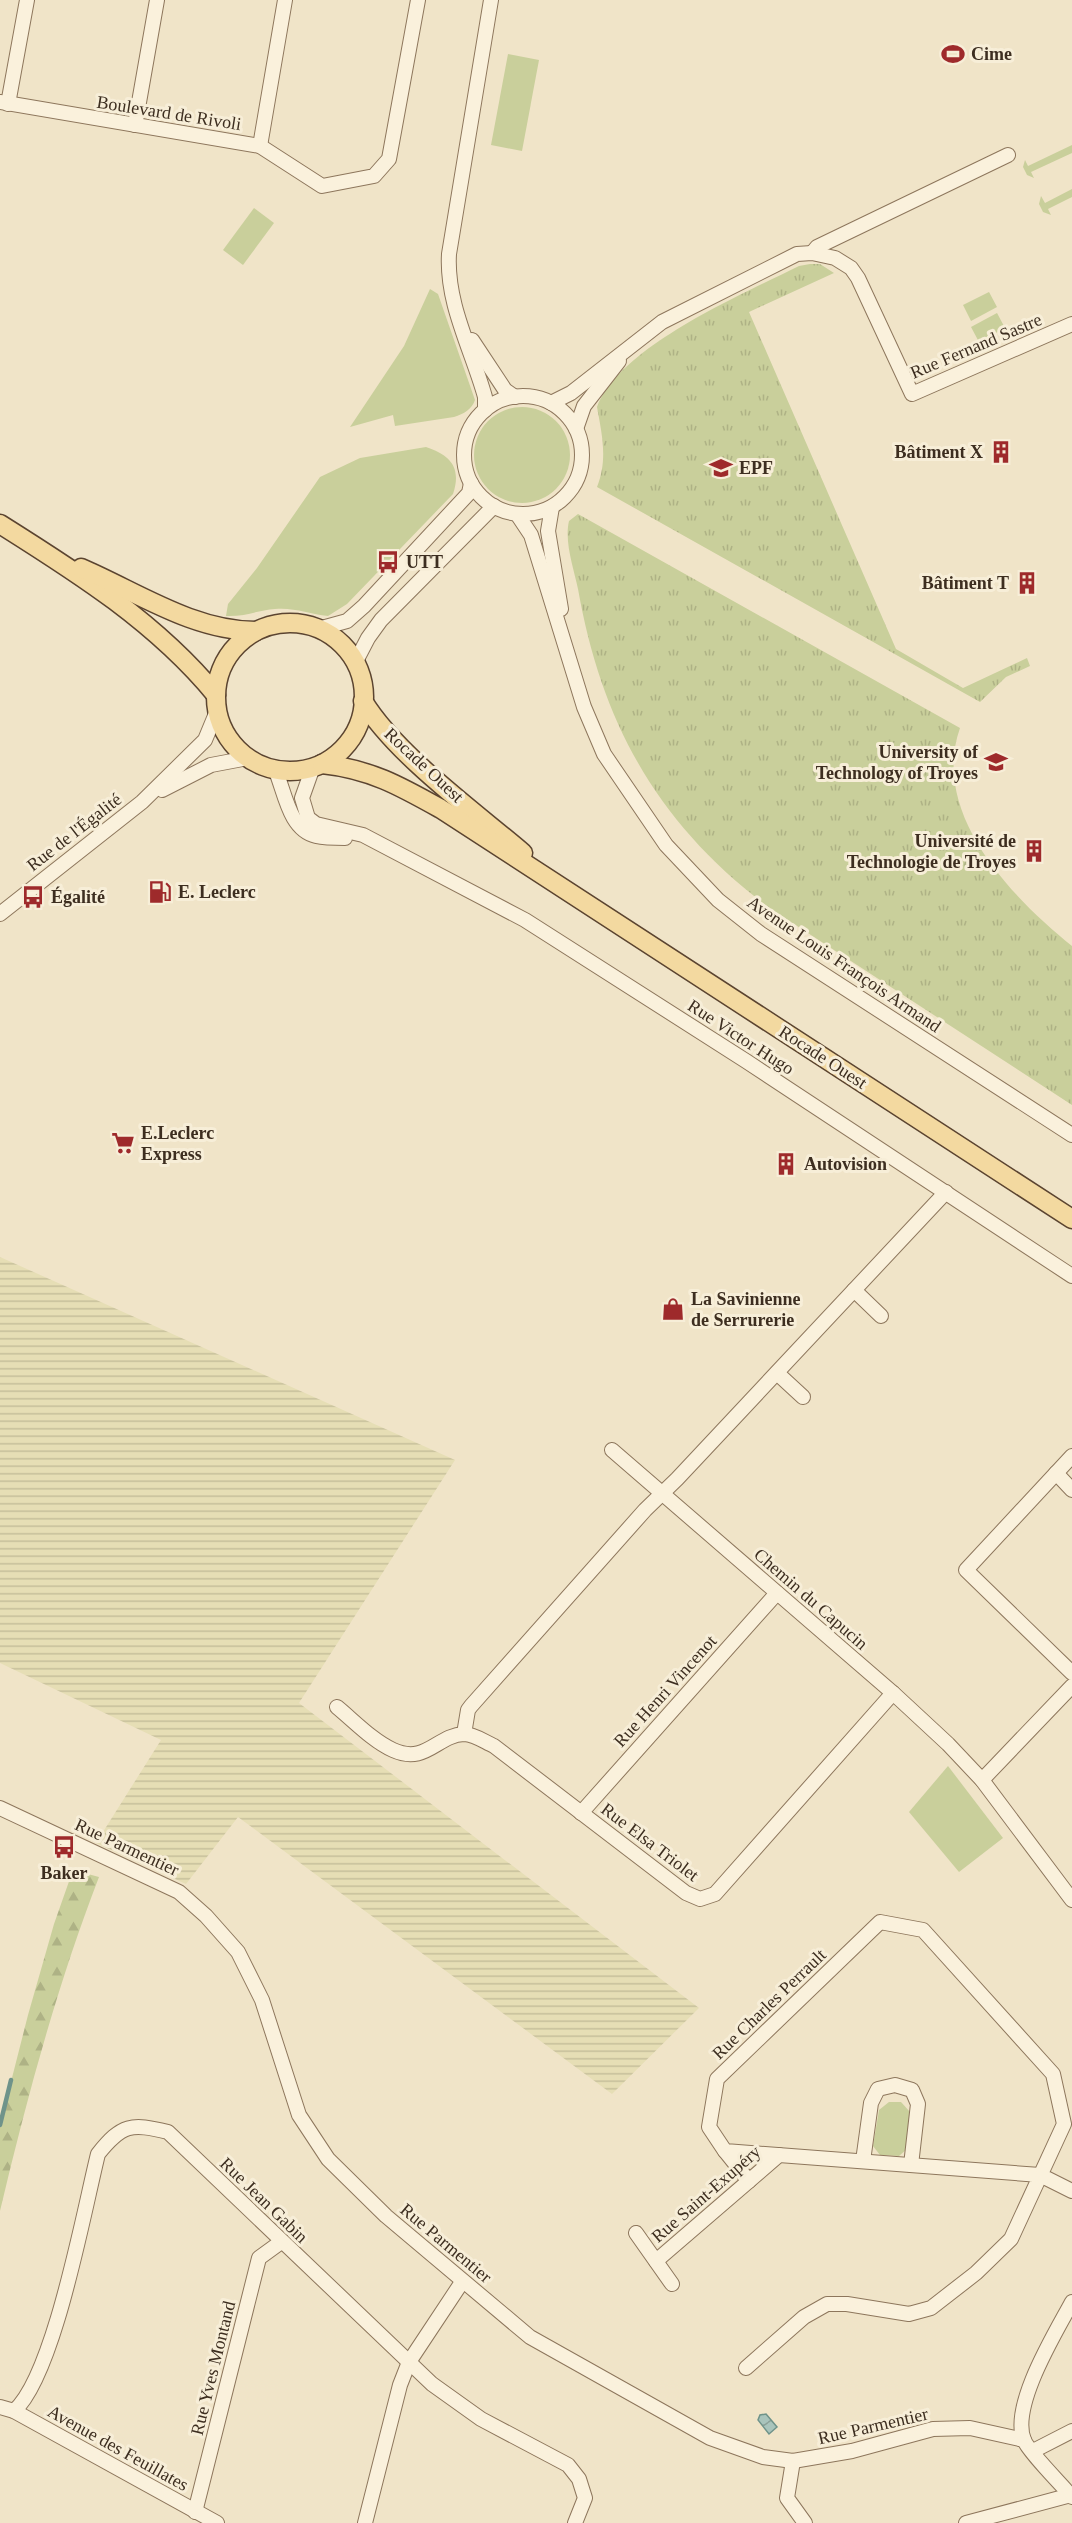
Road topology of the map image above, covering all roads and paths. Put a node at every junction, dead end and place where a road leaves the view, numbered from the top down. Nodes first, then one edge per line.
1 (27, 0) edge
2 (157, 0) edge
3 (285, 0) edge
4 (418, 0) edge
5 (491, 0) edge
6 (4, 103) edge
7 (135, 125) junction
8 (260, 146) junction
9 (1008, 155) dead end
10 (812, 253) junction
11 (461, 322) junction
12 (1072, 324) edge
13 (637, 340) junction
14 (515, 397) junction
15 (551, 403) junction
16 (485, 410) junction
17 (576, 429) junction
18 (471, 483) junction
19 (494, 506) junction
20 (552, 507) junction
21 (517, 514) junction
22 (0, 524) edge
23 (46, 553) junction
24 (318, 629) junction
25 (256, 631) junction
26 (569, 658) junction
27 (355, 663) junction
28 (363, 701) junction
29 (216, 703) junction
30 (248, 758) junction
31 (318, 765) junction
32 (275, 770) junction
33 (142, 802) junction
34 (380, 844) junction
35 (572, 895) junction
36 (0, 914) edge
37 (1072, 1135) edge
38 (946, 1192) junction
39 (1072, 1219) edge
40 (1072, 1276) edge
41 (854, 1290) junction
42 (881, 1316) dead end
43 (777, 1372) junction
44 (804, 1397) dead end
45 (612, 1450) dead end
46 (1072, 1456) edge
47 (1056, 1473) junction
48 (1072, 1490) edge
49 (662, 1493) junction
50 (777, 1593) junction
51 (1072, 1672) edge
52 (1072, 1686) edge
53 (893, 1693) junction
54 (337, 1707) dead end
55 (464, 1734) junction
56 (982, 1780) junction
57 (0, 1808) edge
58 (581, 1813) junction
59 (1072, 1900) edge
60 (725, 2151) junction
61 (779, 2155) junction
62 (863, 2161) junction
63 (911, 2165) junction
64 (1040, 2175) junction
65 (749, 2181) junction
66 (1072, 2191) edge
67 (636, 2233) dead end
68 (281, 2242) junction
69 (656, 2261) junction
70 (462, 2282) junction
71 (672, 2284) dead end
72 (1072, 2302) edge
73 (409, 2362) junction
74 (746, 2368) dead end
75 (7, 2409) edge
76 (1072, 2431) edge
77 (1028, 2445) junction
78 (793, 2461) junction
79 (1071, 2496) edge
80 (195, 2512) junction
81 (217, 2523) edge
82 (365, 2523) edge
83 (575, 2523) edge
84 (805, 2523) edge
85 (966, 2523) edge

1 - 6 street
2 - 7 street
3 - 8 street
4 - 8 street, Boulevard de Rivoli
5 - 11 street
6 - 7 street, Boulevard de Rivoli
7 - 8 street, Boulevard de Rivoli
9 - 10 street
10 - 12 street, Rue Fernand Sastre
10 - 13 street
11 - 14 street
11 - 16 street
13 - 15 street
13 - 17 street
14 - 15 street
14 - 16 street
15 - 17 street
16 - 18 street
17 - 20 street
18 - 19 street
18 - 24 street
19 - 21 street
19 - 27 street
20 - 21 street
20 - 26 street, Avenue Louis François Armand
21 - 26 street, Avenue Louis François Armand
22 - 23 main road
23 - 25 main road
23 - 29 main road
24 - 25 main road
24 - 27 main road
25 - 29 main road
26 - 37 street, Avenue Louis François Armand
27 - 28 main road
28 - 31 main road
28 - 35 main road, Rocade Ouest
29 - 30 main road
29 - 33 street
30 - 32 main road
30 - 33 street
31 - 32 main road
31 - 34 street, Rue Victor Hugo
31 - 35 main road, Rocade Ouest
32 - 34 street, Rue Victor Hugo
33 - 36 street, Rue de l'Égalité
34 - 38 street, Rue Victor Hugo
35 - 39 main road, Rocade Ouest
38 - 40 street, Rue Victor Hugo
38 - 41 street
41 - 42 street
41 - 43 street
43 - 44 street
43 - 49 street
45 - 49 street, Chemin du Capucin
46 - 47 street
47 - 48 street
47 - 51 street
49 - 50 street, Chemin du Capucin
49 - 55 street
50 - 53 street, Chemin du Capucin
50 - 58 street, Rue Henri Vincenot
52 - 56 street
53 - 56 street, Chemin du Capucin
53 - 58 street, Rue Elsa Triolet
54 - 55 street
55 - 58 street, Rue Elsa Triolet
56 - 59 street, Chemin du Capucin
57 - 70 street, Rue Parmentier
60 - 61 street
60 - 64 street, Rue Charles Perrault
60 - 65 street
61 - 62 street
61 - 65 street, Rue Saint-Exupéry
62 - 63 street
62 - 63 street
63 - 64 street
64 - 66 street
64 - 74 street
65 - 69 street, Rue Saint-Exupéry
67 - 69 street, Rue Saint-Exupéry
68 - 73 street, Rue Jean Gabin
68 - 75 street, Rue Jean Gabin
68 - 80 street, Rue Yves Montand
69 - 71 street, Rue Saint-Exupéry
70 - 73 street
70 - 78 street, Rue Parmentier
72 - 77 street
73 - 82 street
73 - 83 street, Rue Jean Gabin
75 - 80 street, Avenue des Feuillates
76 - 77 street
77 - 78 street, Rue Parmentier
77 - 79 street
78 - 84 street
79 - 85 street
80 - 81 street, Avenue des Feuillates

